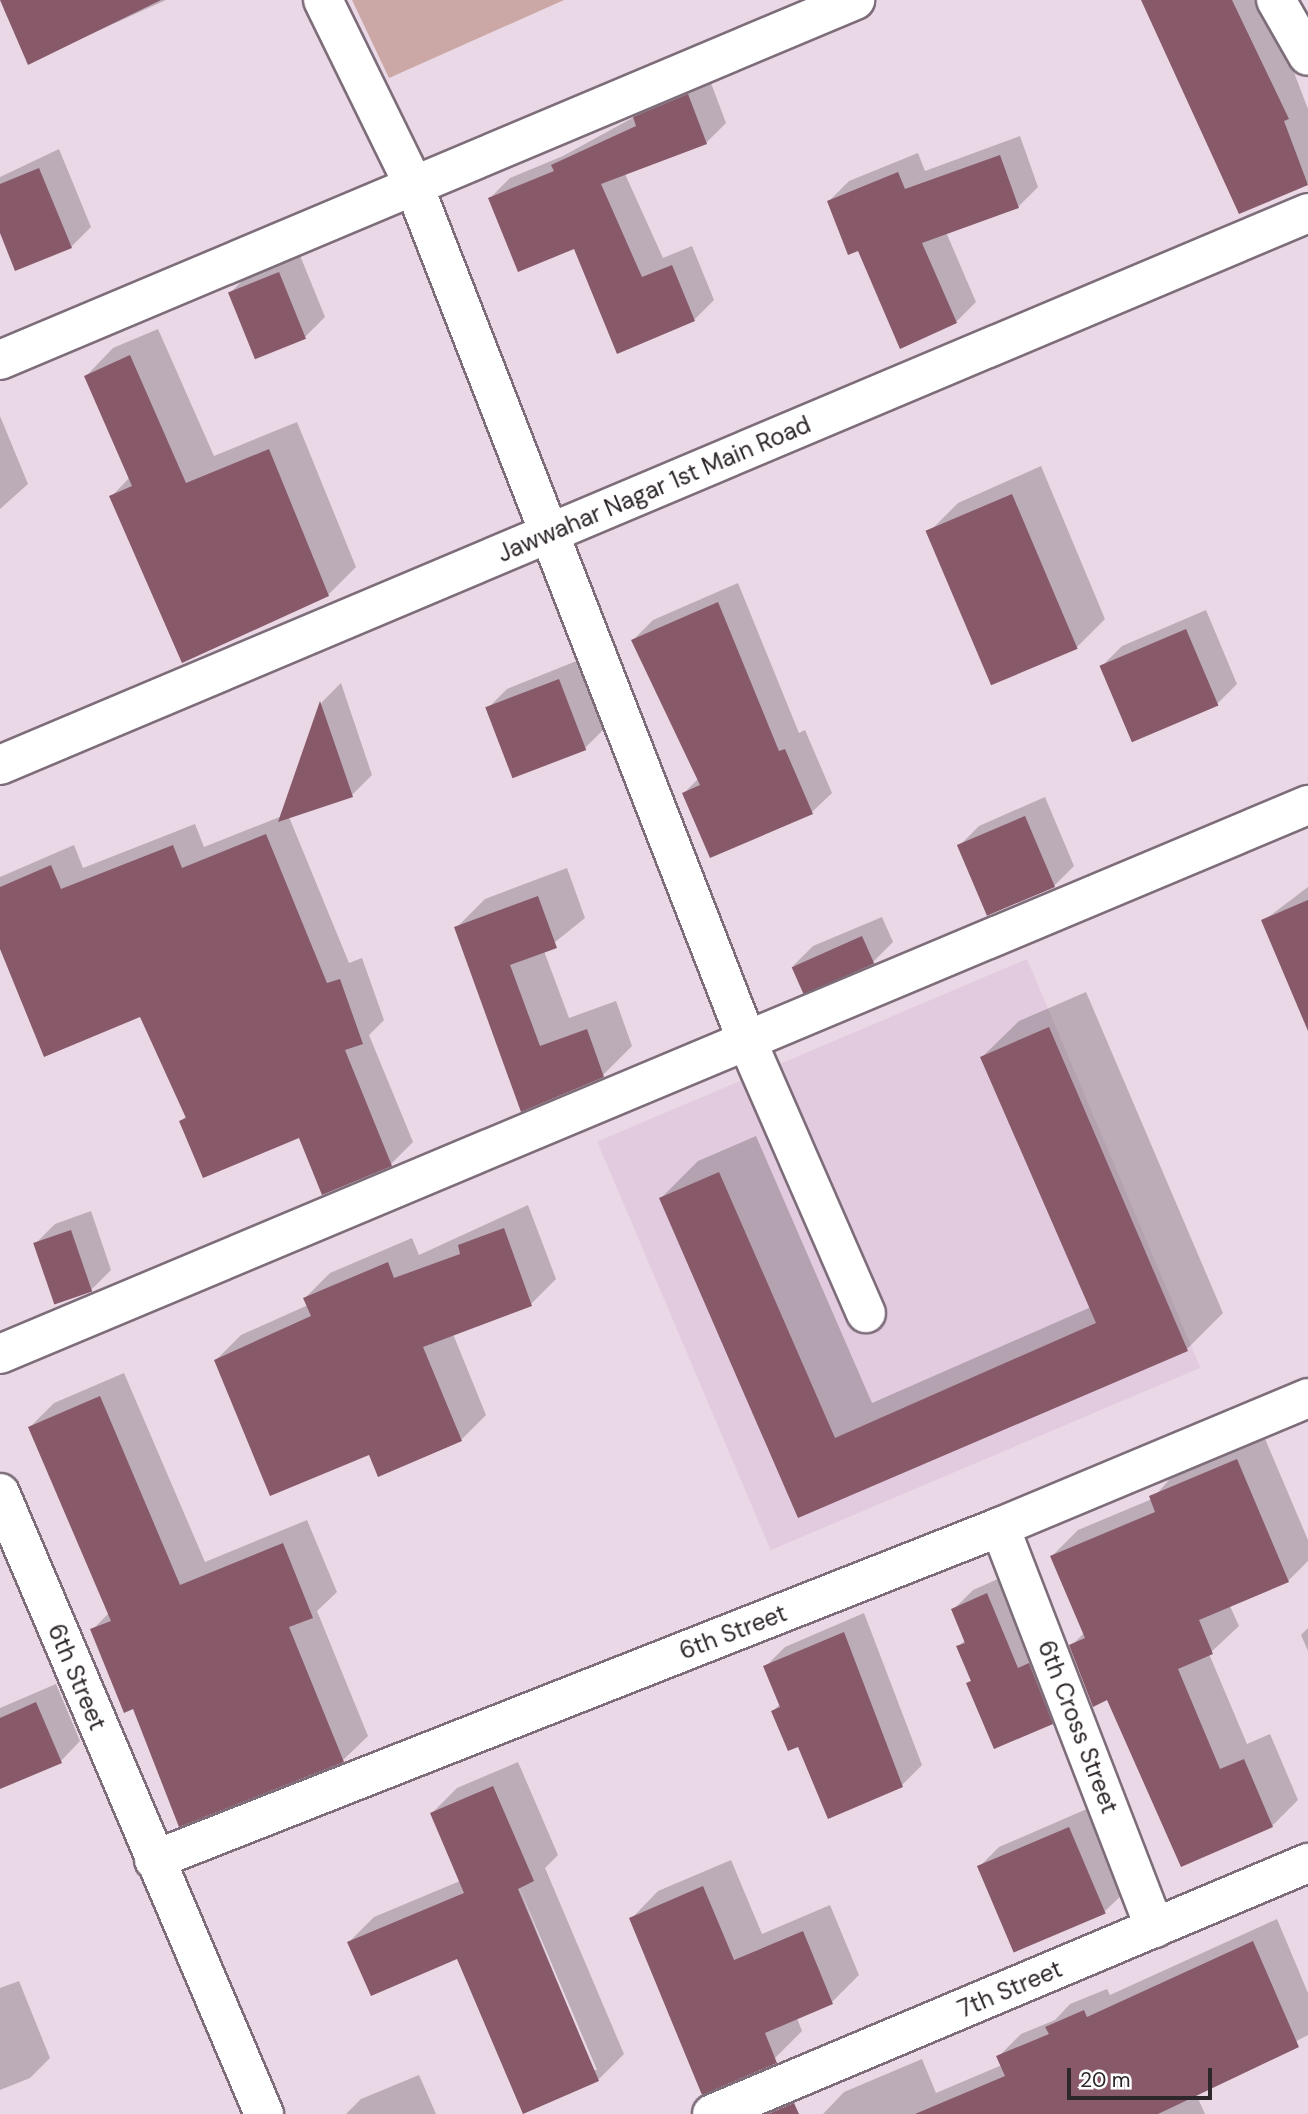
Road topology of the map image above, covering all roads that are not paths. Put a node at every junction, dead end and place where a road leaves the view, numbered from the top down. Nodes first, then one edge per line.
1 (323, 0) edge
2 (855, 0) edge
3 (1276, 0) edge
4 (1308, 56) edge
5 (414, 186) junction
6 (1308, 213) edge
7 (0, 360) edge
8 (549, 534) junction
9 (0, 765) edge
10 (1308, 805) edge
11 (747, 1041) junction
12 (866, 1313) dead end
13 (0, 1354) edge
14 (1308, 1398) edge
15 (0, 1493) edge
16 (1000, 1527) junction
17 (155, 1860) junction
18 (1308, 1863) edge
19 (1155, 1928) junction
20 (264, 2114) edge
21 (712, 2114) edge

1 - 5 street
2 - 5 street
3 - 4 street
5 - 7 street
5 - 8 street
6 - 8 street, Jawwahar Nagar 1st Main Road
8 - 9 street, Jawwahar Nagar 1st Main Road
8 - 11 street
10 - 11 street
11 - 12 street
11 - 13 street
14 - 16 street, 6th Street
15 - 17 street, 6th Street
16 - 17 street, 6th Street
16 - 19 street, 6th Cross Street
17 - 20 street, 6th Street
18 - 19 street, 7th Street
19 - 21 street, 7th Street

